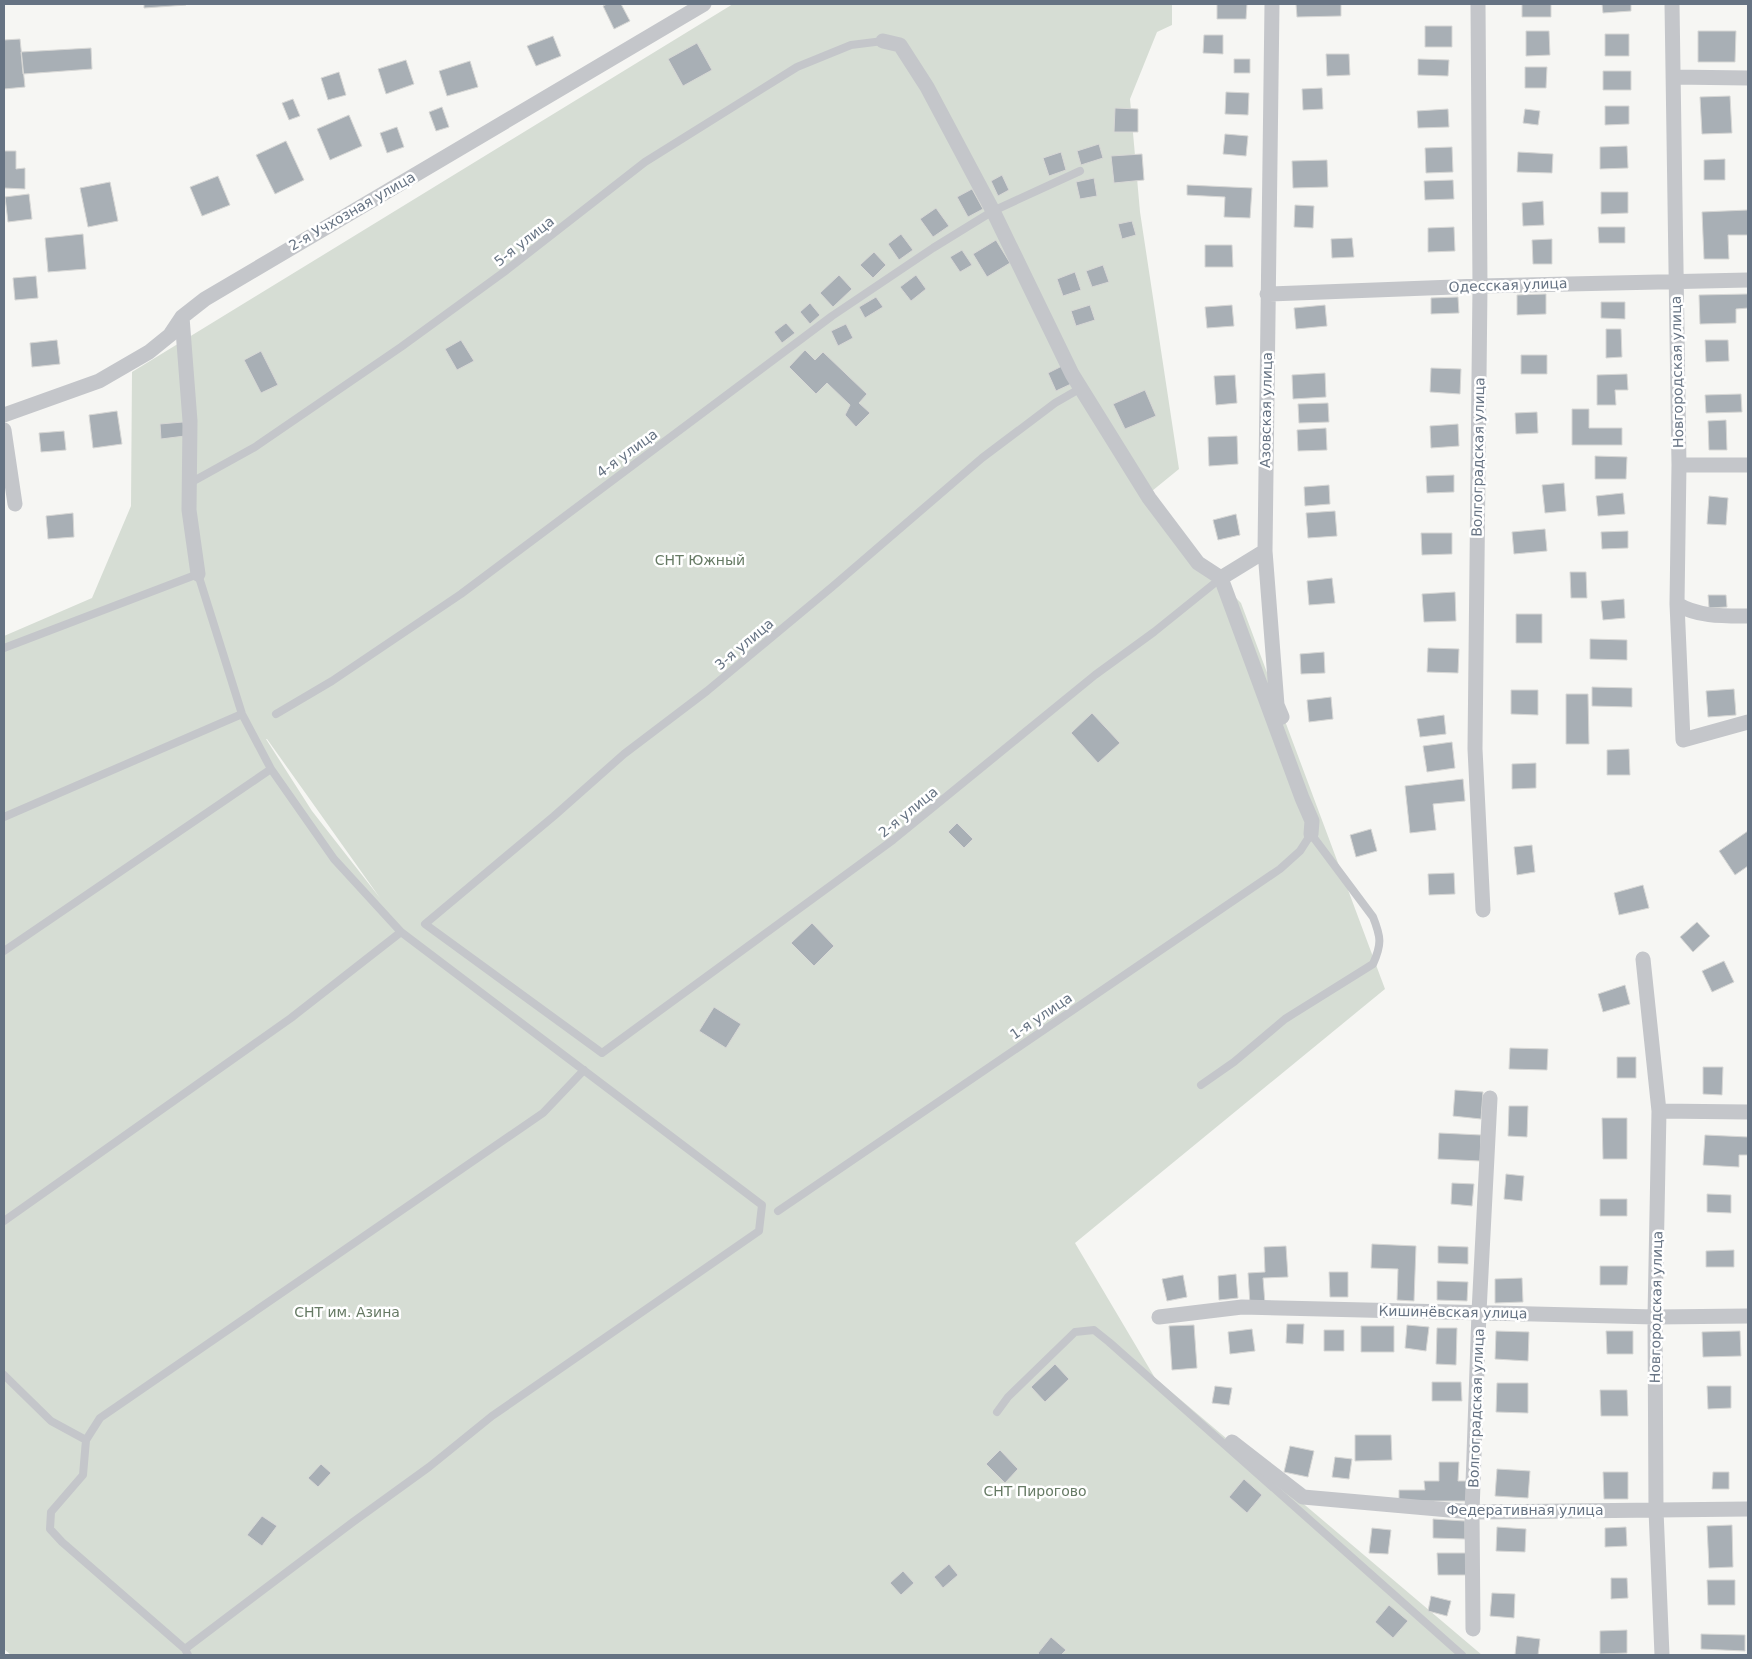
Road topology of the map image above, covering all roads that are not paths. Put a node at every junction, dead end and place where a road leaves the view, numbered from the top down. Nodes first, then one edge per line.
1 (704, 4) edge
2 (1272, 4) edge
3 (1478, 4) edge
4 (1672, 4) edge
5 (883, 41) joint
6 (1673, 77) junction
7 (1748, 78) edge
8 (1080, 170) dead end
9 (993, 211) junction
10 (1748, 280) edge
11 (1676, 281) junction
12 (1480, 286) junction
13 (1267, 294) junction
14 (182, 317) junction
15 (1081, 388) junction
16 (4, 415) edge
17 (4, 430) edge
18 (1679, 465) junction
19 (1748, 465) edge
20 (190, 483) junction
21 (16, 504) dead end
22 (1265, 551) junction
23 (198, 574) junction
24 (1221, 578) junction
25 (1677, 604) junction
26 (1748, 616) edge
27 (4, 648) edge
28 (242, 714) junction
29 (276, 714) dead end
30 (1748, 722) edge
31 (272, 769) junction
32 (1316, 808) dead end
33 (4, 817) edge
34 (1310, 834) junction
35 (1483, 910) dead end
36 (401, 932) junction
37 (4, 951) edge
38 (1643, 959) dead end
39 (602, 1053) joint
40 (584, 1070) junction
41 (1201, 1085) dead end
42 (1490, 1098) dead end
43 (1660, 1111) junction
44 (1748, 1112) edge
45 (778, 1211) dead end
46 (4, 1221) edge
47 (1479, 1312) junction
48 (1748, 1316) edge
49 (1159, 1317) dead end
50 (1655, 1317) junction
51 (4, 1375) edge
52 (997, 1412) dead end
53 (86, 1440) junction
54 (1232, 1442) dead end
55 (1748, 1509) edge
56 (1656, 1510) junction
57 (1472, 1512) junction
58 (1473, 1628) dead end
59 (186, 1652) edge
60 (1462, 1655) edge
61 (1662, 1655) edge

1 - 14 street, 2-я Учхозная улица
2 - 13 street, Азовская улица
3 - 12 street, Волгоградская улица
4 - 6 street, Новгородская улица
5 - 9 street
5 - 20 lane, 5-я улица
6 - 7 street
6 - 11 street, Новгородская улица
8 - 9 lane, 4-я улица
9 - 15 street
9 - 29 lane, 4-я улица
10 - 11 street, Одесская улица
11 - 12 street, Одесская улица
11 - 18 street, Новгородская улица
12 - 13 street, Одесская улица
12 - 35 street, Волгоградская улица
13 - 22 street, Азовская улица
14 - 16 street, 2-я Учхозная улица
14 - 20 street
15 - 24 street
15 - 39 lane, 3-я улица
17 - 21 street
18 - 19 street
18 - 25 street, Новгородская улица
20 - 23 street
22 - 24 street
22 - 32 street, Азовская улица
23 - 27 lane
23 - 28 lane
24 - 34 street
24 - 39 lane, 2-я улица
25 - 26 street
25 - 30 street, Новгородская улица
28 - 31 lane
28 - 33 lane
31 - 36 lane
31 - 37 lane
34 - 41 lane
34 - 45 lane, 1-я улица
36 - 40 lane
36 - 46 lane
38 - 43 street, Новгородская улица
40 - 53 lane
40 - 59 lane
42 - 47 street, Волгоградская улица
43 - 44 street
43 - 50 street, Новгородская улица
47 - 49 street, Кишинёвская улица
47 - 50 street, Кишинёвская улица
47 - 57 street, Волгоградская улица
48 - 50 street, Кишинёвская улица
50 - 56 street, Новгородская улица
51 - 53 lane
52 - 60 lane
53 - 59 lane
54 - 57 street, Федеративная улица
55 - 56 street, Федеративная улица
56 - 57 street, Федеративная улица
56 - 61 street, Новгородская улица
57 - 58 street, Волгоградская улица

